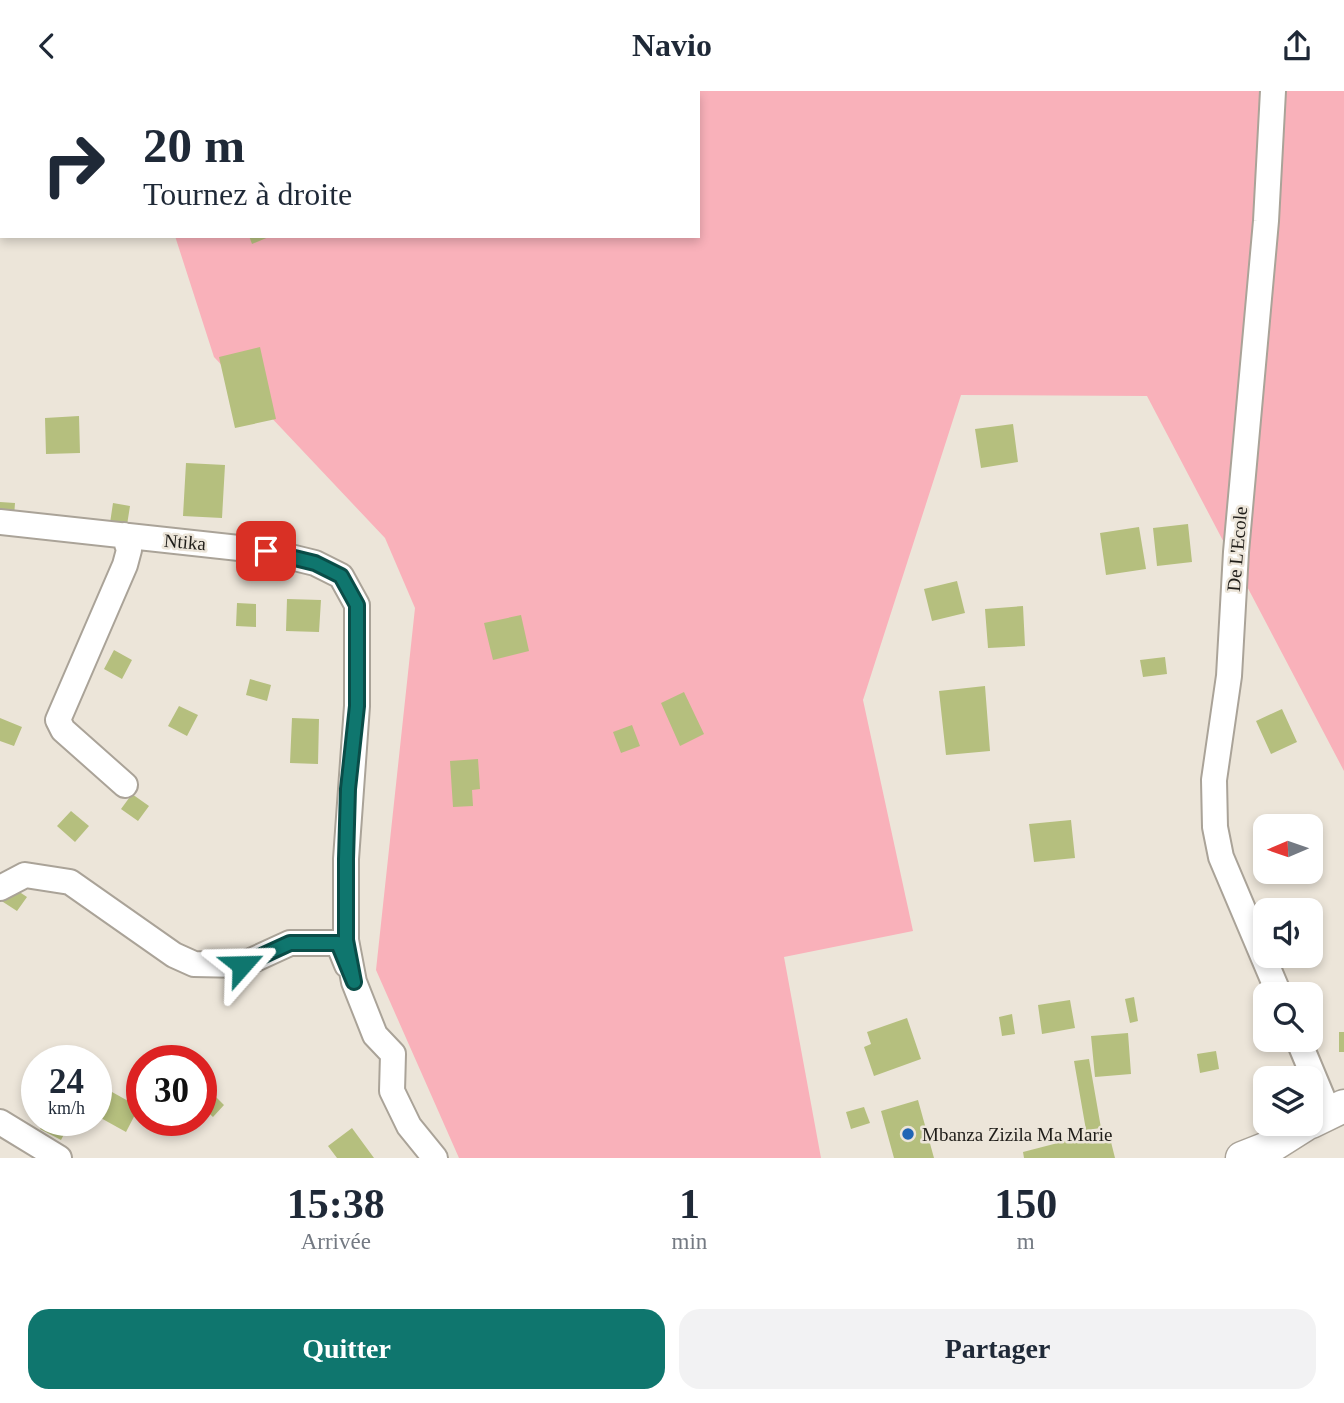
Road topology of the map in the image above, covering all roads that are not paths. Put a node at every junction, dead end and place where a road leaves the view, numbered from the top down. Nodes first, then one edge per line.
1 (1273, 91) edge
2 (0, 522) edge
3 (124, 535) junction
4 (125, 785) dead end
5 (0, 888) edge
6 (354, 982) junction
7 (1274, 982) edge
8 (0, 1122) edge
9 (1288, 1136) edge
10 (59, 1158) edge
11 (435, 1158) edge
12 (1242, 1158) edge

1 - 7 street, De L'Ecole
2 - 3 street, Ntika
3 - 4 street
3 - 6 street, Ntika
5 - 6 street
6 - 11 street, Ntika
8 - 10 street
9 - 12 street

